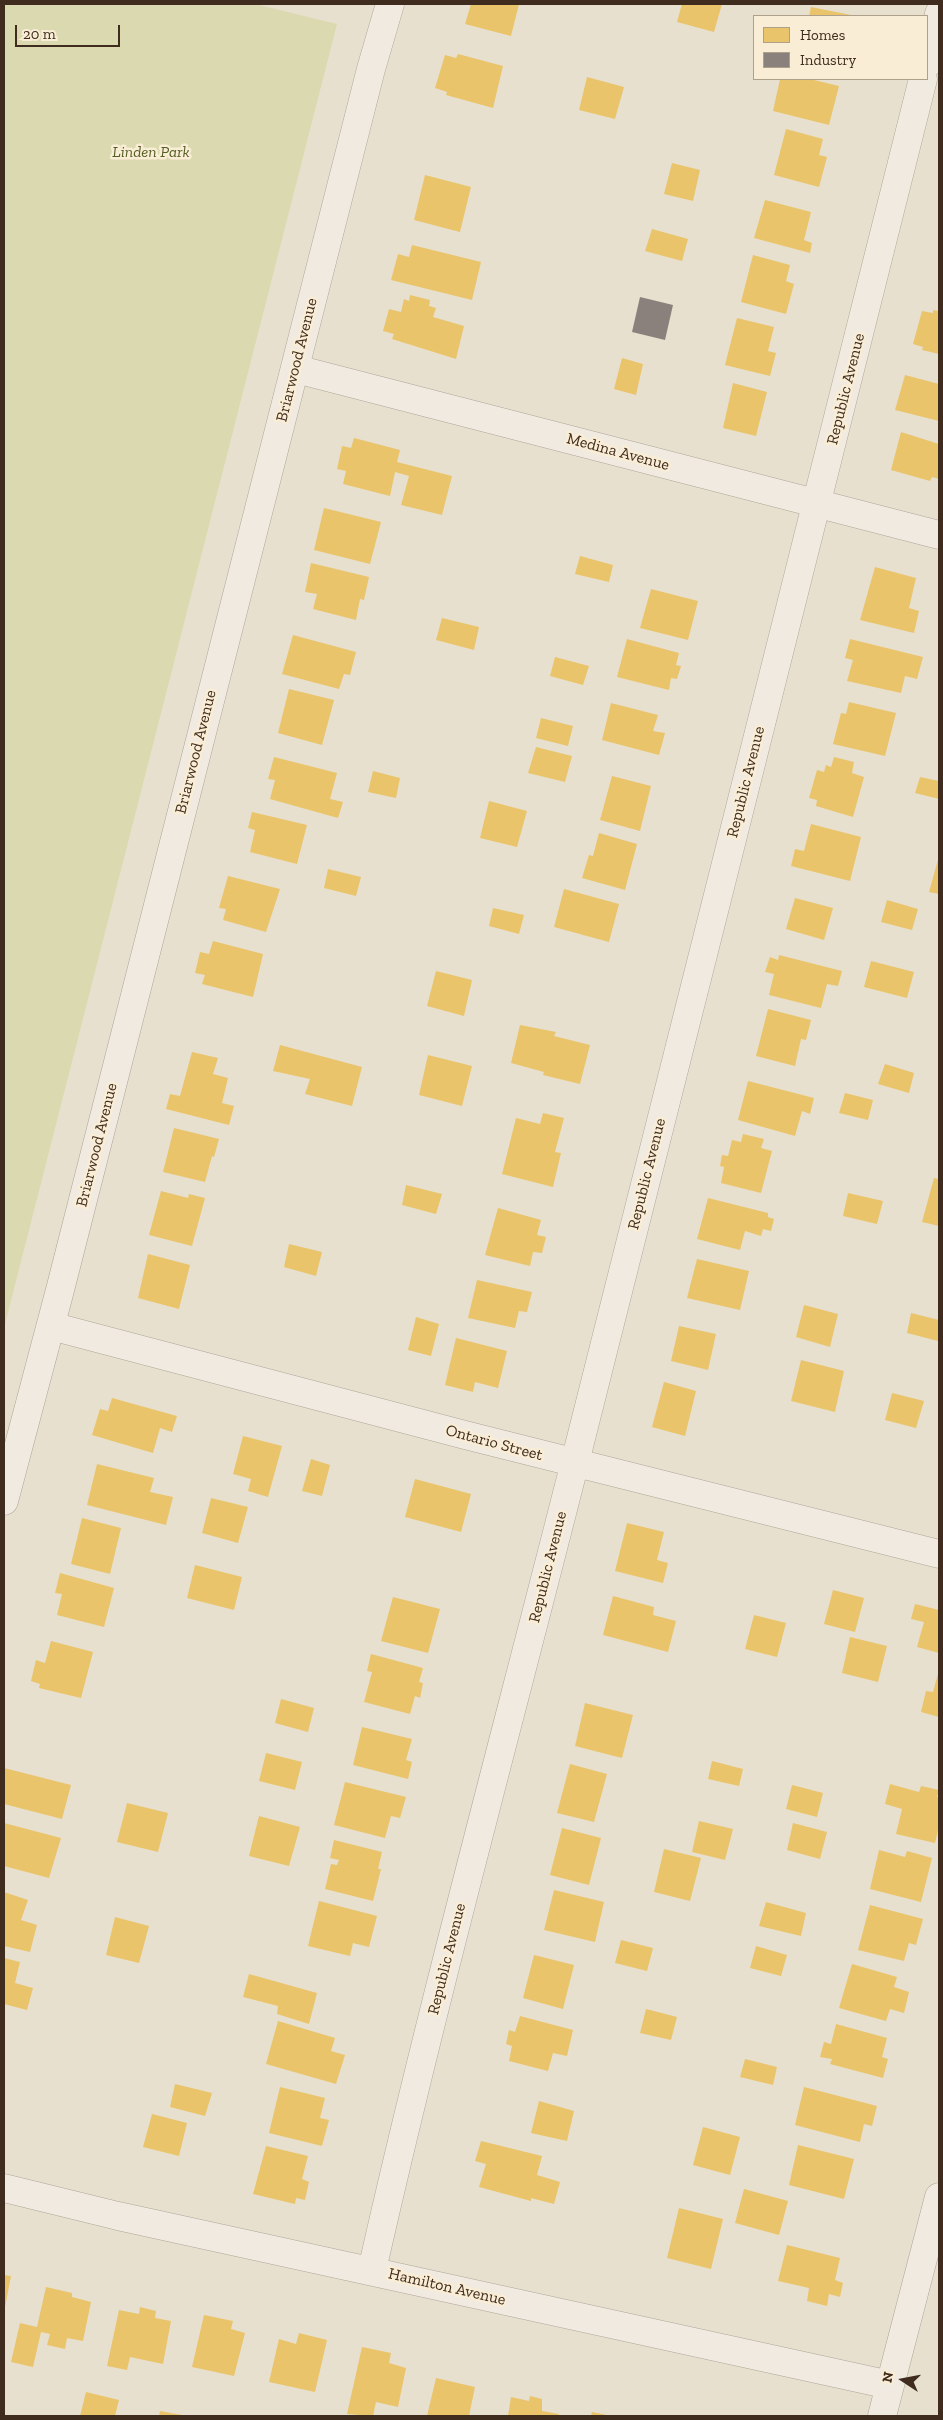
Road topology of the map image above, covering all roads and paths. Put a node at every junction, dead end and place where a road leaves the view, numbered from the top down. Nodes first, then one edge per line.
1 (390, 4) edge
2 (939, 14) edge
3 (928, 60) edge
4 (923, 80) edge
5 (296, 369) junction
6 (818, 505) junction
7 (939, 535) edge
8 (51, 1326) junction
9 (574, 1464) junction
10 (4, 1501) edge
11 (939, 1554) edge
12 (4, 2188) edge
13 (939, 2197) edge
14 (372, 2270) junction
15 (890, 2386) junction
16 (882, 2416) edge

1 - 5 street, Briarwood Avenue
2 - 3 street
4 - 6 street, Republic Avenue
5 - 6 street, Medina Avenue
5 - 8 street, Briarwood Avenue
6 - 7 street, Medina Avenue
6 - 9 street, Republic Avenue
8 - 9 street, Ontario Street
8 - 10 street, Briarwood Avenue
9 - 11 street, Ontario Street
9 - 14 street, Republic Avenue
12 - 14 street, Hamilton Avenue
13 - 15 street
14 - 15 street, Hamilton Avenue
15 - 16 street

